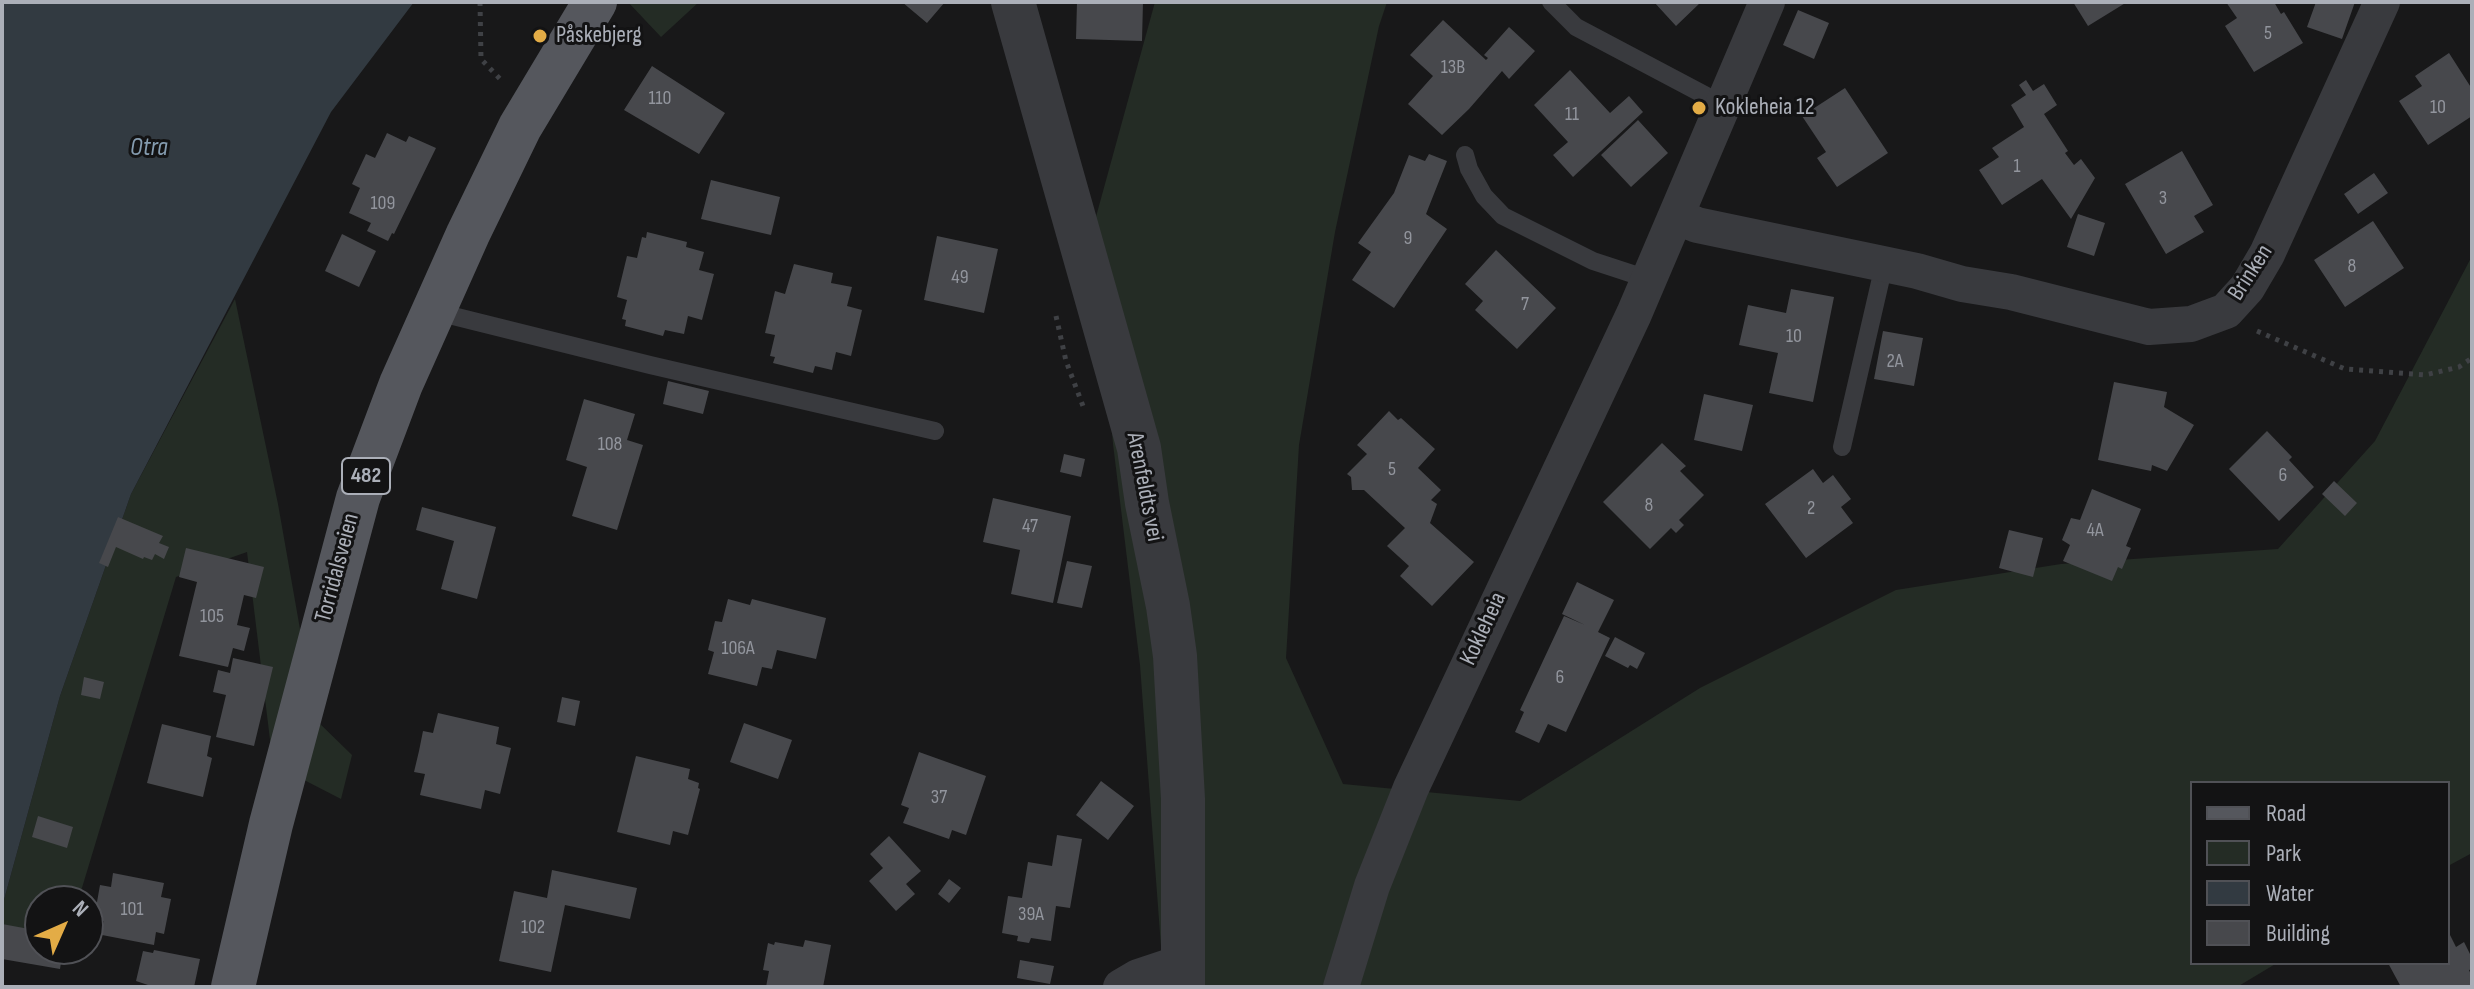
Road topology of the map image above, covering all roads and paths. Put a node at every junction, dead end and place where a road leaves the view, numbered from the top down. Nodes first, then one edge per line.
1 (480, 2) edge
2 (595, 2) edge
3 (1013, 2) edge
4 (1551, 2) edge
5 (1767, 2) edge
6 (2382, 2) edge
7 (536, 101) junction
8 (1724, 102) junction
9 (1465, 155) dead end
10 (1676, 216) junction
11 (1884, 265) junction
12 (1648, 279) junction
13 (433, 311) junction
14 (1056, 311) dead end
15 (2226, 311) junction
16 (2472, 358) edge
17 (1086, 411) dead end
18 (935, 431) dead end
19 (1842, 447) dead end
20 (1183, 975) edge
21 (233, 987) edge
22 (1121, 987) edge
23 (1341, 987) edge

1 - 7 path
2 - 7 main road, Torridalsveien / 482
3 - 20 street, Arenfeldts vei
4 - 8 lane
5 - 8 street, Kokleheia
6 - 15 street, Brinken
7 - 13 main road, Torridalsveien / 482
8 - 10 street, Kokleheia
9 - 12 lane
10 - 11 street, Brinken
10 - 12 street, Kokleheia
11 - 15 street, Brinken
11 - 19 lane
12 - 23 street, Kokleheia
13 - 18 lane
13 - 21 main road, Torridalsveien / 482
14 - 17 path
15 - 16 path
20 - 22 street

